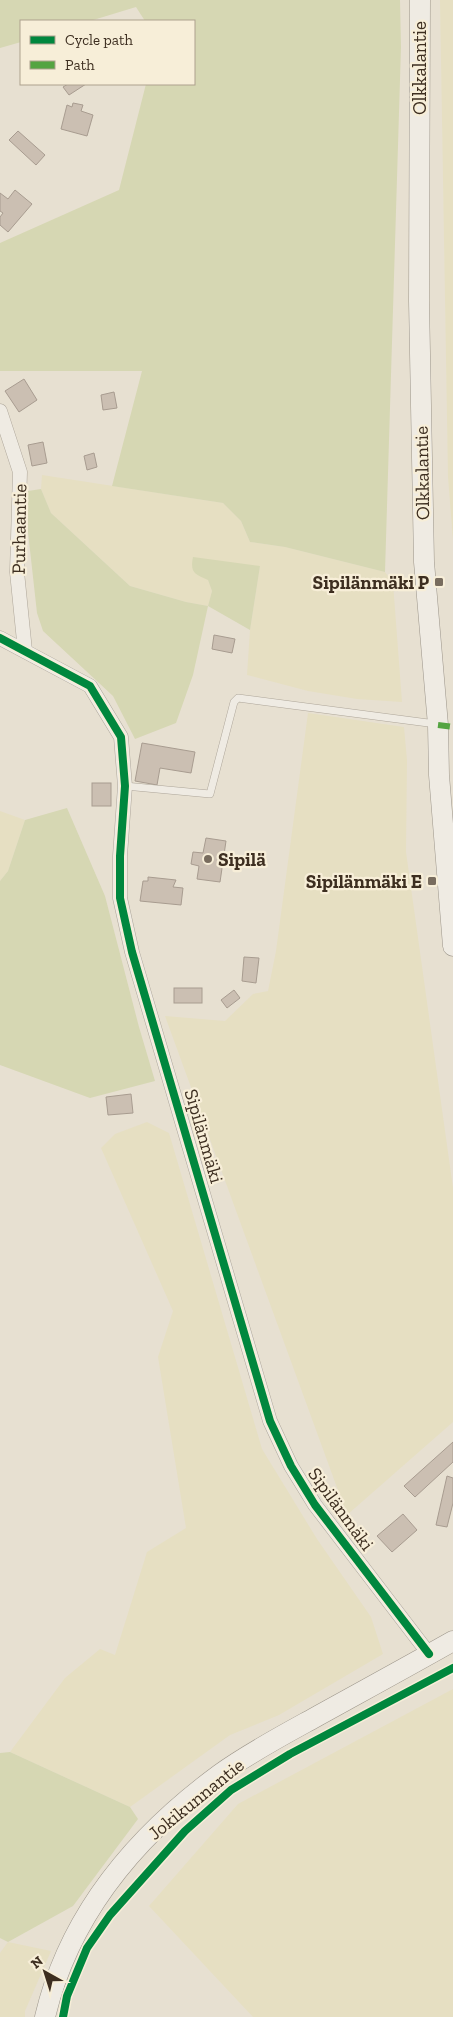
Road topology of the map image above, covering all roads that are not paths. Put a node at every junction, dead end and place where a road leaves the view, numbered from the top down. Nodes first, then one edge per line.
1 (420, 0) edge
2 (0, 411) edge
3 (0, 638) edge
4 (26, 651) junction
5 (438, 725) junction
6 (125, 786) junction
7 (453, 946) edge
8 (453, 1641) edge
9 (429, 1654) junction
10 (44, 2017) edge

1 - 5 street, Olkkalantie
2 - 4 street, Purhaantie
3 - 4 street, Sipilänmäki
4 - 6 street, Sipilänmäki
5 - 6 lane
5 - 7 street, Olkkalantie
6 - 9 street, Sipilänmäki
8 - 9 street, Jokikunnantie
9 - 10 street, Jokikunnantie

